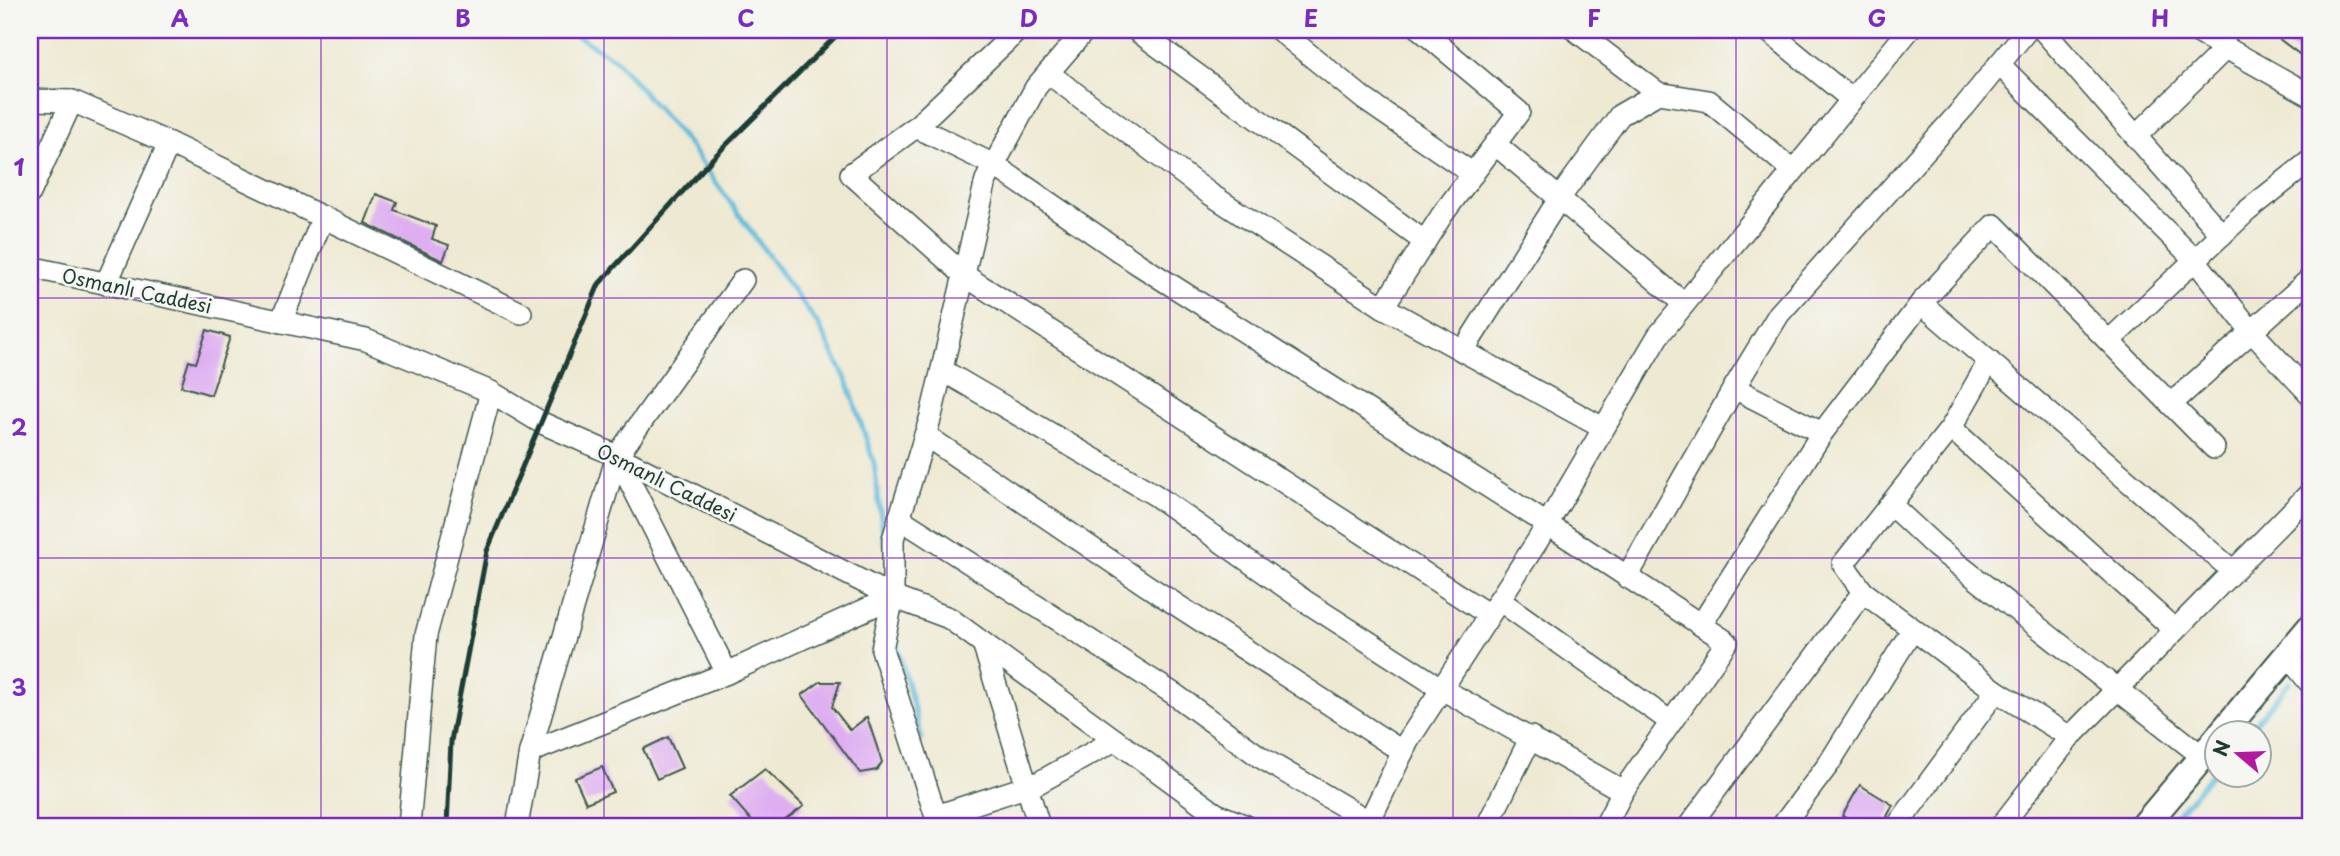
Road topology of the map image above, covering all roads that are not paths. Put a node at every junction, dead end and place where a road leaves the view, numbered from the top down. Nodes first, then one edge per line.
1 (1018, 30) edge
2 (1085, 30) edge
3 (1136, 30) edge
4 (1279, 30) edge
5 (1421, 30) edge
6 (1575, 30) edge
7 (1767, 30) edge
8 (2027, 30) edge
9 (2043, 30) edge
10 (2194, 30) edge
11 (1906, 31) edge
12 (2227, 47) junction
13 (1999, 64) junction
14 (1048, 73) junction
15 (1658, 93) junction
16 (2310, 95) edge
17 (1851, 99) junction
18 (30, 100) edge
19 (72, 101) junction
20 (916, 127) junction
21 (2136, 136) junction
22 (169, 143) junction
23 (1495, 144) junction
24 (2310, 161) edge
25 (36, 164) edge
26 (994, 165) junction
27 (1792, 170) junction
28 (1473, 174) junction
29 (30, 193) edge
30 (1561, 197) junction
31 (323, 217) junction
32 (2222, 235) junction
33 (1424, 242) junction
34 (2195, 260) junction
35 (30, 267) edge
36 (964, 275) junction
37 (2310, 279) edge
38 (743, 280) dead end
39 (106, 284) junction
40 (1683, 303) junction
41 (1921, 303) junction
42 (1382, 307) junction
43 (521, 313) dead end
44 (281, 322) junction
45 (2252, 332) junction
46 (2109, 341) junction
47 (1463, 351) junction
48 (1989, 361) junction
49 (942, 370) junction
50 (1734, 387) junction
51 (491, 392) junction
52 (2310, 394) edge
53 (2171, 404) junction
54 (1603, 428) junction
55 (1951, 428) junction
56 (1822, 433) junction
57 (925, 435) junction
58 (2214, 448) dead end
59 (617, 456) junction
60 (2310, 493) edge
61 (1891, 505) junction
62 (899, 518) junction
63 (1547, 524) junction
64 (2233, 571) junction
65 (1627, 577) junction
66 (1863, 592) junction
67 (893, 597) junction
68 (1494, 608) junction
69 (1701, 625) junction
70 (2310, 628) edge
71 (1913, 629) junction
72 (2175, 630) junction
73 (983, 643) junction
74 (2287, 655) junction
75 (727, 673) junction
76 (2310, 683) edge
77 (2118, 688) junction
78 (1442, 689) junction
79 (1996, 691) junction
80 (2232, 720) edge
81 (1671, 722) junction
82 (1531, 737) junction
83 (2070, 737) junction
84 (1115, 740) junction
85 (2204, 743) edge
86 (530, 752) junction
87 (1403, 752) junction
88 (2204, 754) edge
89 (1026, 787) junction
90 (1623, 792) junction
91 (937, 821) edge
92 (1368, 824) edge
93 (522, 825) edge
94 (409, 826) edge
95 (1039, 826) edge
96 (1246, 826) edge
97 (1487, 826) edge
98 (1605, 826) edge
99 (1689, 826) edge
100 (1783, 826) edge
101 (1897, 826) edge
102 (2001, 826) edge
103 (2144, 826) edge

1 - 20 street
2 - 14 street
3 - 33 street
4 - 28 street
5 - 23 street
6 - 15 street
7 - 17 street
8 - 13 street
9 - 21 street
10 - 12 street
11 - 17 street
12 - 16 street
12 - 21 street
13 - 34 street
13 - 50 street
14 - 26 street
14 - 42 street
15 - 27 street
15 - 30 street
17 - 27 street
18 - 19 street
19 - 22 street
19 - 25 street
20 - 26 street
20 - 36 street
21 - 32 street
22 - 31 street
22 - 39 street
23 - 28 street
23 - 30 street
24 - 32 street
25 - 29 street
26 - 36 street
26 - 63 street
27 - 40 street
28 - 33 street
30 - 40 street
30 - 47 street
31 - 43 street
31 - 44 street
32 - 34 street
33 - 42 street
34 - 45 street
34 - 46 street
35 - 39 street, Osmanlı Caddesi
36 - 49 street
36 - 68 street
37 - 45 street
38 - 59 street
39 - 44 street, Osmanlı Caddesi
40 - 54 street
41 - 46 street
41 - 48 street
41 - 56 street
42 - 47 street
44 - 51 street, Osmanlı Caddesi
45 - 52 street
45 - 53 street
46 - 53 street
47 - 54 street
48 - 55 street
48 - 64 street
49 - 57 street
49 - 78 street
50 - 56 street
50 - 65 street
51 - 59 street, Osmanlı Caddesi
51 - 94 street
53 - 58 street
54 - 63 street
55 - 61 street
55 - 72 street
56 - 69 street
57 - 62 street
57 - 87 street
59 - 67 street, Osmanlı Caddesi
59 - 75 street
59 - 86 street
60 - 64 street
61 - 66 street
61 - 77 street
62 - 67 street
62 - 92 street
63 - 65 street
63 - 68 street
64 - 72 street
65 - 69 street
66 - 71 street
66 - 99 street
67 - 73 street, Osmanlı Caddesi
67 - 75 street
67 - 91 street
68 - 78 street
68 - 81 street
69 - 81 street
70 - 74 street
71 - 79 street
71 - 100 street
72 - 77 street
73 - 84 street, Osmanlı Caddesi
73 - 89 street
74 - 76 street
74 - 80 street
75 - 86 street
77 - 83 street
77 - 85 street
78 - 82 street
78 - 87 street
79 - 83 street
79 - 101 street
81 - 90 street
82 - 90 street
82 - 97 street
83 - 102 street
84 - 89 street
84 - 96 street, Osmanlı Caddesi
86 - 93 street
87 - 92 street
88 - 103 street
89 - 91 street
89 - 95 street
90 - 98 street

